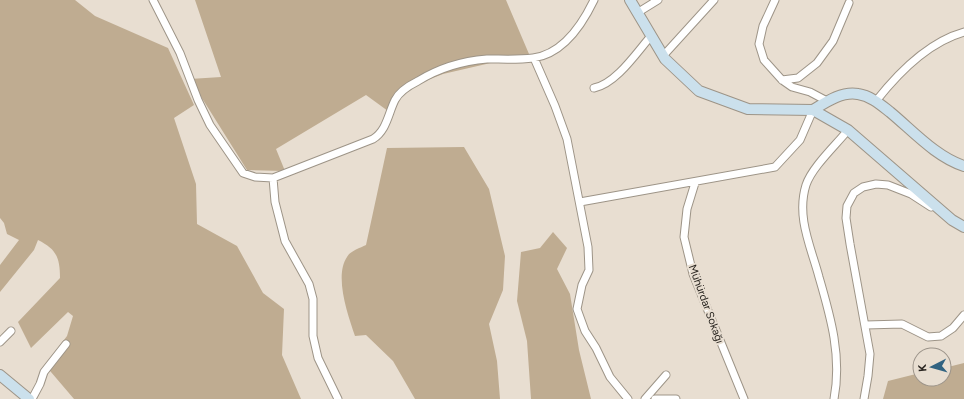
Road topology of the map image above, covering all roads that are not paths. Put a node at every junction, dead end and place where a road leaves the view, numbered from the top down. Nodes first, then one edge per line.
1 (153, 0) edge
2 (594, 0) edge
3 (630, 0) edge
4 (658, 0) edge
5 (714, 0) edge
6 (775, 0) edge
7 (849, 3) dead end
8 (637, 13) junction
9 (964, 32) edge
10 (651, 36) junction
11 (663, 56) junction
12 (534, 58) junction
13 (782, 80) junction
14 (594, 88) dead end
15 (827, 101) junction
16 (876, 101) junction
17 (813, 110) junction
18 (848, 130) junction
19 (964, 166) edge
20 (273, 178) junction
21 (695, 183) junction
22 (580, 202) junction
23 (952, 220) junction
24 (964, 227) edge
25 (964, 315) edge
26 (866, 325) junction
27 (11, 331) dead end
28 (0, 342) edge
29 (66, 344) dead end
30 (0, 375) edge
31 (666, 376) dead end
32 (29, 399) edge
33 (32, 399) edge
34 (338, 399) edge
35 (628, 399) edge
36 (645, 399) edge
37 (655, 399) edge
38 (676, 399) edge
39 (744, 399) edge
40 (834, 399) edge
41 (864, 399) edge

1 - 20 street
2 - 12 street
3 - 8 street
4 - 8 street
5 - 11 street
6 - 13 street
7 - 13 street
8 - 10 street
9 - 16 street
10 - 11 street
10 - 14 street
11 - 17 street
12 - 20 street
12 - 22 street
13 - 15 street
15 - 16 street
15 - 17 street
16 - 19 street
17 - 18 street
17 - 21 street
18 - 23 street
18 - 40 street
20 - 34 street
21 - 22 street
21 - 39 street, Mühürdar Sokağı
22 - 35 street
23 - 24 street
23 - 26 street
25 - 26 street
26 - 41 street
27 - 28 street
29 - 33 street
30 - 32 street
31 - 36 street
37 - 38 street

